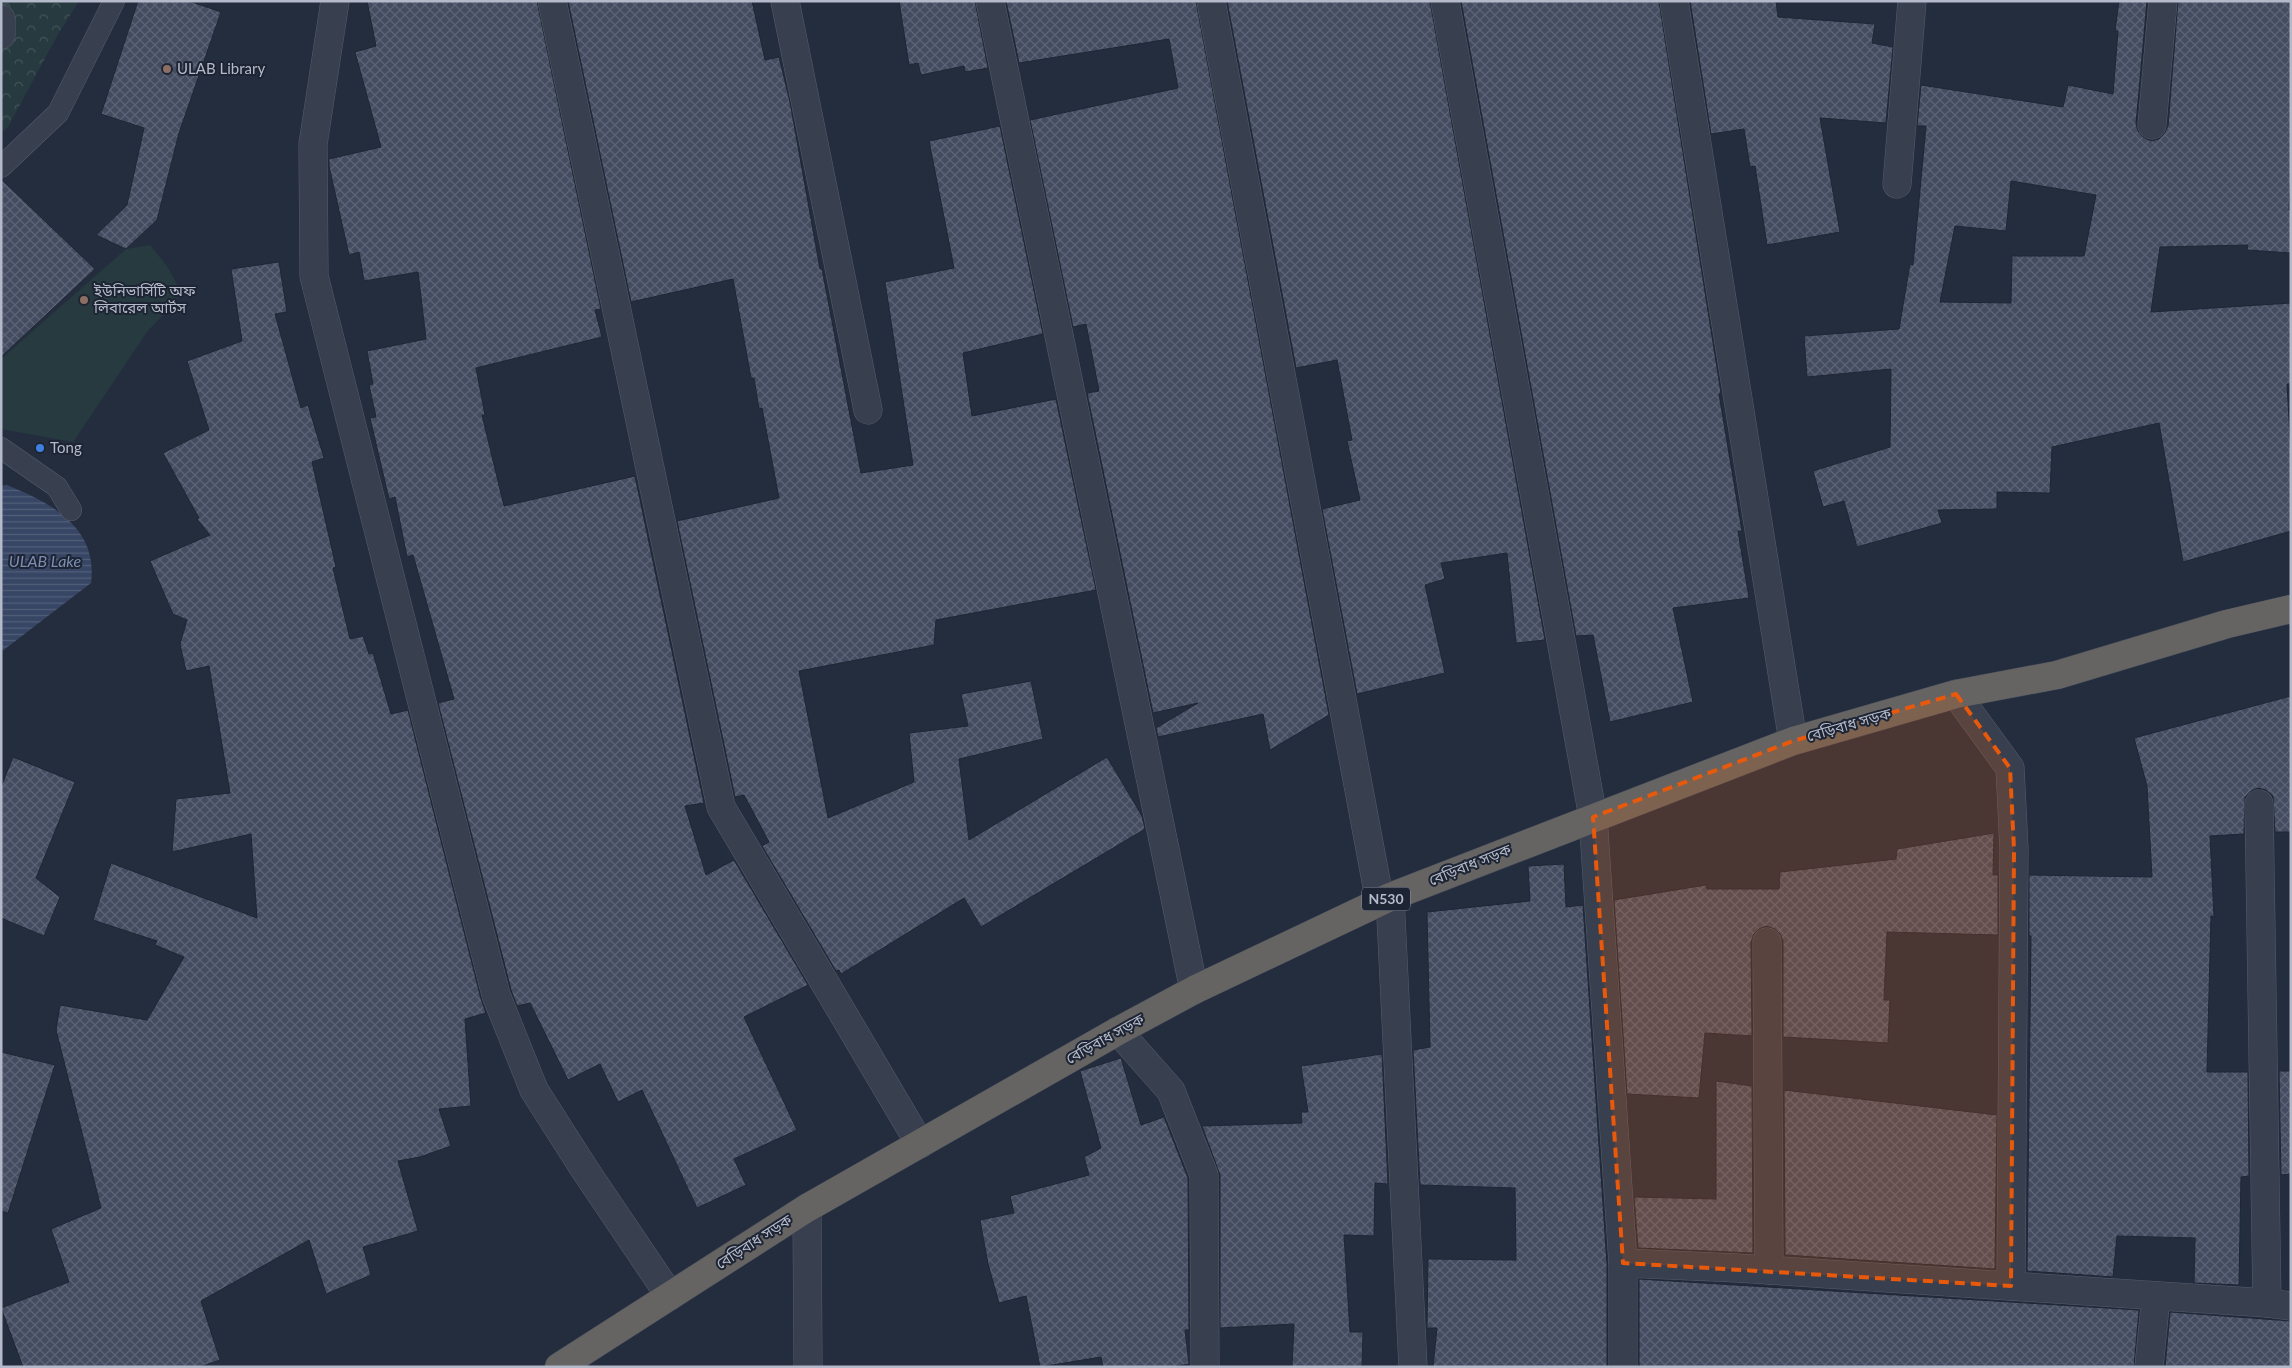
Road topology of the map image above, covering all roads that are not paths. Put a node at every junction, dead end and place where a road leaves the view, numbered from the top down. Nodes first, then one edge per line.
1 (114, 1) edge
2 (335, 1) edge
3 (552, 1) edge
4 (785, 1) edge
5 (990, 1) edge
6 (1211, 1) edge
7 (1445, 1) edge
8 (1674, 1) edge
9 (1912, 1) edge
10 (2163, 1) edge
11 (1, 18) edge
12 (1, 35) edge
13 (2152, 125) dead end
14 (1, 167) edge
15 (1896, 184) dead end
16 (868, 410) dead end
17 (1, 448) edge
18 (71, 510) dead end
19 (2291, 609) edge
20 (1956, 694) junction
21 (1793, 741) junction
22 (2259, 804) dead end
23 (1593, 817) junction
24 (1385, 899) junction
25 (1767, 942) dead end
26 (1194, 990) junction
27 (1118, 1032) junction
28 (920, 1144) junction
29 (807, 1208) junction
30 (1623, 1263) junction
31 (1769, 1270) junction
32 (2012, 1286) junction
33 (670, 1296) junction
34 (2156, 1296) junction
35 (2279, 1304) edge
36 (559, 1367) edge
37 (808, 1367) edge
38 (1205, 1367) edge
39 (1413, 1367) edge
40 (1623, 1367) edge
41 (2148, 1367) edge

1 - 14 lane
2 - 33 street
3 - 28 street
4 - 16 street
5 - 26 street
6 - 24 street
7 - 23 street
8 - 21 street
9 - 15 street
10 - 13 street
11 - 12 street
17 - 18 lane
19 - 20 highway, বেড়িবাধ সড়ক / N530
20 - 21 highway, বেড়িবাধ সড়ক / N530
20 - 32 street
21 - 23 highway, বেড়িবাধ সড়ক / N530
22 - 35 street
23 - 24 highway, বেড়িবাধ সড়ক / N530
23 - 30 street
24 - 26 highway, বেড়িবাধ সড়ক / N530
24 - 39 street
25 - 31 street
26 - 27 highway, বেড়িবাধ সড়ক / N530
27 - 28 highway, বেড়িবাধ সড়ক / N530
27 - 38 street
28 - 29 highway, বেড়িবাধ সড়ক / N530
29 - 33 highway, বেড়িবাধ সড়ক / N530
29 - 37 street
30 - 31 street
30 - 40 street
31 - 32 street
32 - 34 street
33 - 36 highway, বেড়িবাধ সড়ক / N530
34 - 35 street
34 - 41 street

